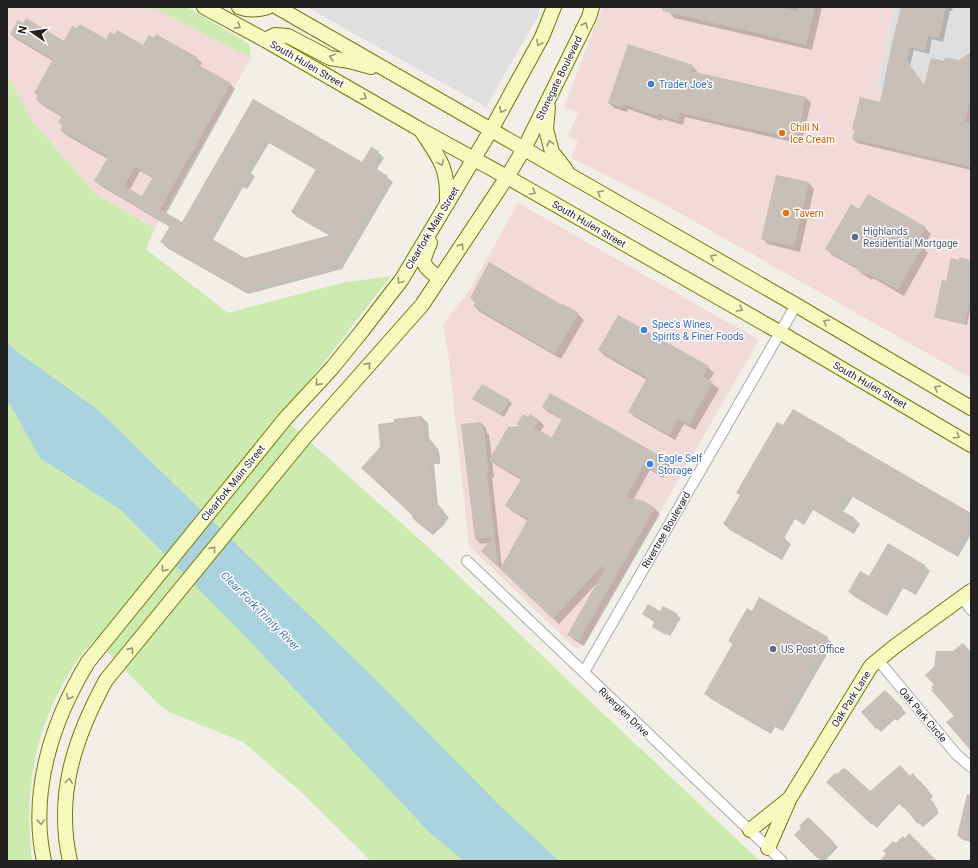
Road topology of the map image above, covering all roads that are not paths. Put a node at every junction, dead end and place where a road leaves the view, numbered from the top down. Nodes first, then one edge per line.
1 (204, 7) edge
2 (239, 7) edge
3 (268, 7) edge
4 (277, 7) edge
5 (554, 7) edge
6 (592, 7) edge
7 (265, 40) junction
8 (396, 75) junction
9 (548, 101) junction
10 (421, 130) junction
11 (491, 130) junction
12 (524, 149) junction
13 (474, 159) junction
14 (570, 175) junction
15 (507, 177) junction
16 (448, 201) junction
17 (439, 216) junction
18 (439, 278) junction
19 (796, 305) junction
20 (781, 333) junction
21 (971, 408) edge
22 (971, 445) edge
23 (467, 561) dead end
24 (967, 595) edge
25 (971, 610) edge
26 (878, 660) junction
27 (584, 672) junction
28 (971, 767) edge
29 (790, 798) junction
30 (750, 830) junction
31 (768, 848) junction
32 (44, 861) edge
33 (70, 861) edge
34 (782, 861) edge

1 -> 7 street, South Hulen Street
2 - 3 street
4 - 8 street
5 -> 11 street
9 -> 6 street, Stonegate Boulevard
8 -> 7 street
7 -> 10 street, South Hulen Street
8 - 11 street
9 - 12 street, Stonegate Boulevard
14 -> 9 street
10 - 13 street, South Hulen Street
10 -> 16 street
11 - 12 street
11 - 13 street, Clearfork Main Street
12 - 14 street
12 - 15 street
13 - 15 street, South Hulen Street
13 - 16 street, Clearfork Main Street
19 -> 14 street
18 -> 15 street
15 -> 20 street, South Hulen Street
16 - 17 street, Clearfork Main Street
17 - 18 street
17 -> 32 street, Clearfork Main Street
33 -> 18 street
19 - 20 street, Rivertree Boulevard
21 -> 19 street
20 -> 22 street, South Hulen Street
20 - 27 street, Rivertree Boulevard
23 - 27 street, Riverglen Drive
24 - 25 street
24 - 26 street, Oak Park Lane
26 - 28 street, Oak Park Circle
26 - 29 street, Oak Park Lane
27 - 30 street, Riverglen Drive
29 - 30 street, Oak Park Lane
29 - 31 street, Oak Park Lane
30 - 31 street, Riverglen Drive
31 - 34 street, Riverglen Drive

